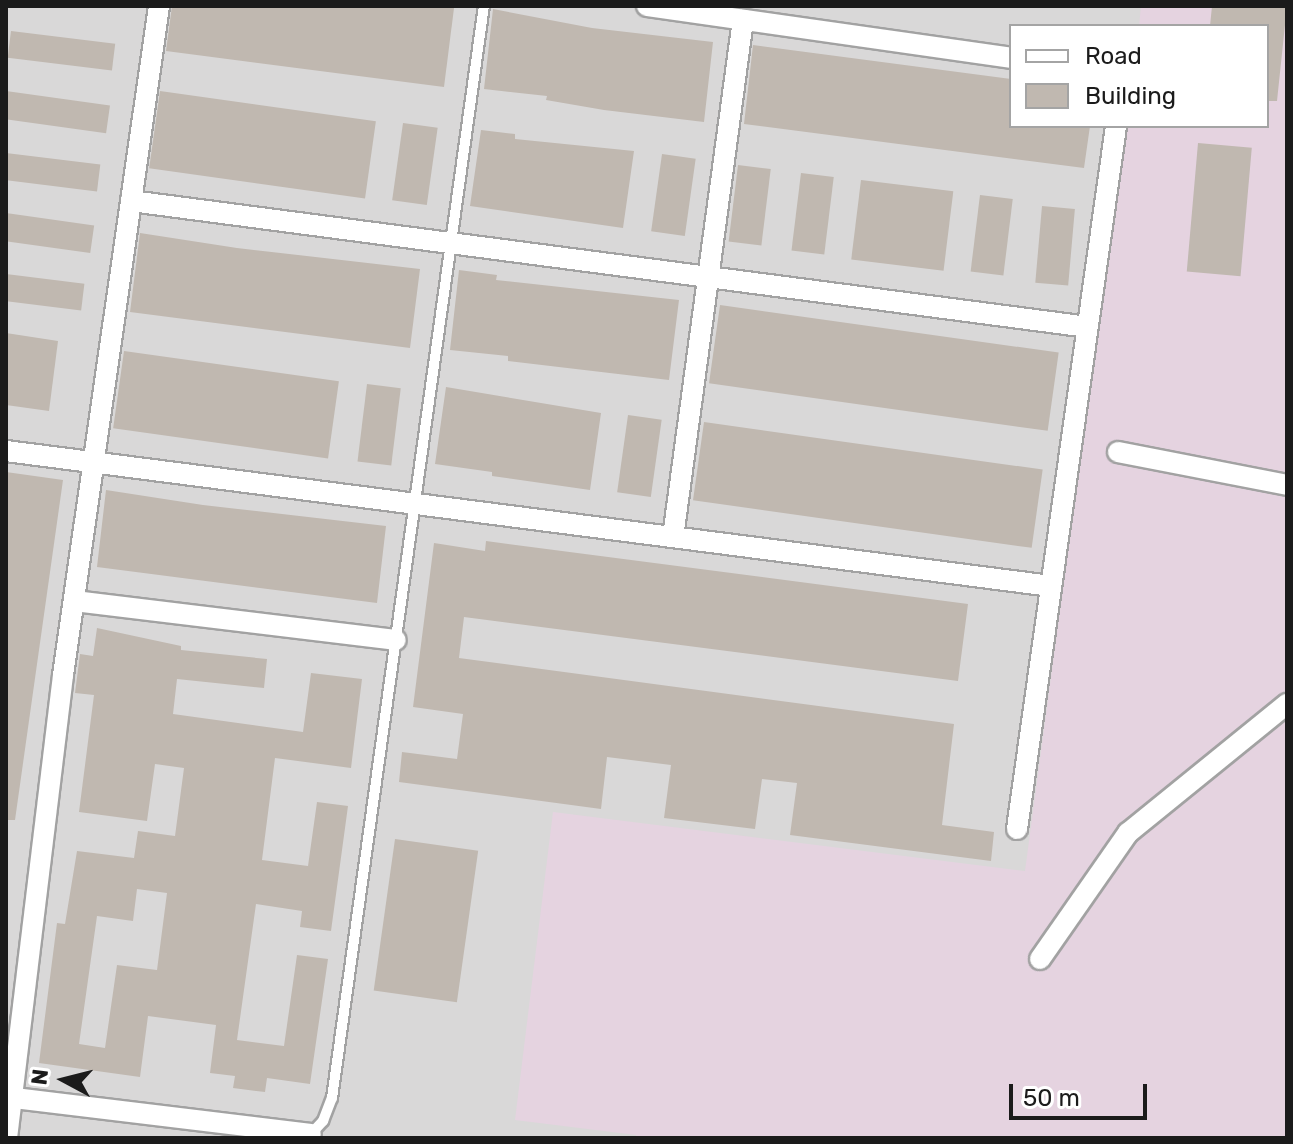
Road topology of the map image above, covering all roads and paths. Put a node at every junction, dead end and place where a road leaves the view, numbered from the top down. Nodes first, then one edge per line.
1 (159, 6) edge
2 (484, 6) edge
3 (647, 6) edge
4 (743, 20) junction
5 (1009, 58) edge
6 (1116, 128) edge
7 (131, 201) junction
8 (451, 243) junction
9 (707, 277) junction
10 (1088, 327) junction
11 (6, 451) edge
12 (1118, 452) dead end
13 (94, 463) junction
14 (1287, 485) edge
15 (415, 504) junction
16 (673, 537) junction
17 (1051, 586) junction
18 (74, 601) junction
19 (396, 640) junction
20 (1287, 704) edge
21 (1017, 829) dead end
22 (1040, 959) dead end
23 (9, 1098) edge
24 (309, 1136) edge
25 (7, 1138) edge

1 - 7 street
2 - 8 lane
3 - 4 street
4 - 5 street
4 - 9 street
6 - 10 street
7 - 8 street
7 - 13 street
8 - 9 street
8 - 15 lane
9 - 10 street
9 - 16 street
10 - 17 street
11 - 13 street
12 - 14 street
13 - 15 street
13 - 18 street
15 - 16 street
15 - 19 lane
16 - 17 street
17 - 21 street
18 - 19 street
18 - 23 street
19 - 24 lane
20 - 22 street
23 - 24 street
23 - 25 street

